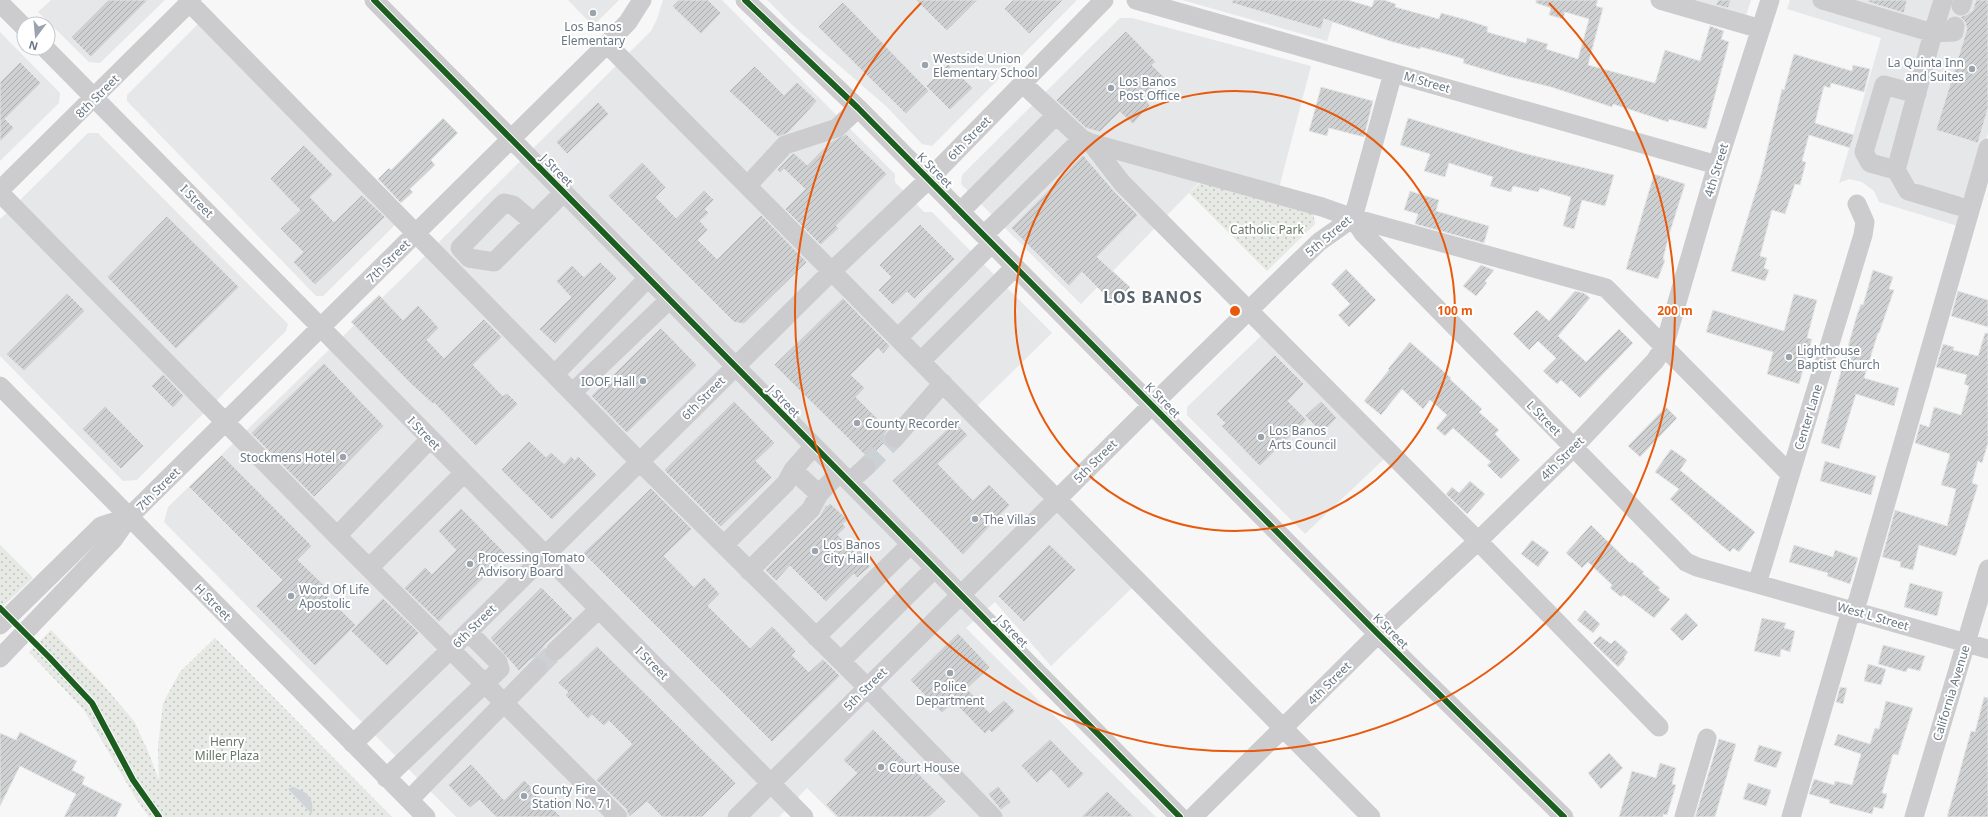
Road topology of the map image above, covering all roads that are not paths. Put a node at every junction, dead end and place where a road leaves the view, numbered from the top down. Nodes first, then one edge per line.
1 (374, 0) edge
2 (642, 0) edge
3 (745, 0) edge
4 (1104, 0) edge
5 (1136, 0) edge
6 (1660, 0) edge
7 (1770, 0) edge
8 (1824, 0) edge
9 (1943, 0) edge
10 (189, 1) edge
11 (0, 3) edge
12 (16, 19) edge
13 (1955, 26) dead end
14 (1761, 29) junction
15 (1933, 33) junction
16 (607, 44) junction
17 (53, 56) edge
18 (1393, 73) junction
19 (1022, 83) junction
20 (1917, 94) junction
21 (95, 98) junction
22 (858, 108) junction
23 (1056, 115) junction
24 (511, 140) junction
25 (1087, 141) junction
26 (1988, 148) edge
27 (1717, 165) junction
28 (1896, 170) junction
29 (929, 180) junction
30 (748, 185) junction
31 (0, 192) edge
32 (564, 192) junction
33 (1856, 204) dead end
34 (1958, 206) dead end
35 (960, 212) junction
36 (1353, 218) junction
37 (533, 222) junction
38 (417, 233) junction
39 (988, 239) junction
40 (469, 258) junction
41 (447, 265) junction
42 (1015, 267) junction
43 (832, 271) junction
44 (648, 278) junction
45 (669, 300) junction
46 (1248, 310) junction
47 (322, 326) junction
48 (898, 338) junction
49 (1664, 347) junction
50 (921, 361) junction
51 (735, 366) junction
52 (555, 374) junction
53 (943, 383) junction
54 (0, 386) edge
55 (573, 392) junction
56 (1152, 405) junction
57 (225, 422) junction
58 (895, 438) tunnel mouth
59 (430, 439) junction
60 (814, 446) junction
61 (1573, 448) junction
62 (639, 461) junction
63 (866, 467) tunnel mouth
64 (793, 470) junction
65 (464, 474) junction
66 (1790, 474) junction
67 (844, 477) junction
68 (818, 494) junction
69 (1057, 498) junction
70 (129, 517) junction
71 (337, 536) junction
72 (1478, 541) junction
73 (911, 544) junction
74 (724, 545) junction
75 (544, 554) junction
76 (370, 567) junction
77 (935, 568) junction
78 (1988, 569) edge
79 (750, 571) junction
80 (1757, 584) junction
81 (961, 594) junction
82 (599, 610) junction
83 (1854, 610) junction
84 (0, 625) edge
85 (468, 632) junction
86 (1378, 634) junction
87 (816, 637) junction
88 (1966, 642) junction
89 (451, 649) junction
90 (1988, 649) edge
91 (555, 651) tunnel mouth
92 (0, 658) edge
93 (840, 661) junction
94 (538, 668) tunnel mouth
95 (485, 684) junction
96 (867, 687) junction
97 (468, 701) junction
98 (504, 702) junction
99 (488, 719) junction
100 (1659, 727) dead end
101 (1284, 728) junction
102 (1707, 738) dead end
103 (353, 744) junction
104 (410, 755) junction
105 (432, 777) junction
106 (386, 778) junction
107 (770, 784) junction
108 (409, 800) junction
109 (988, 815) edge
110 (426, 817) edge
111 (618, 817) edge
112 (737, 817) edge
113 (804, 817) edge
114 (1180, 817) edge
115 (1193, 817) edge
116 (1372, 817) edge
117 (1564, 817) edge
118 (1684, 817) edge
119 (1791, 817) edge
120 (1914, 817) edge

1 - 24 street, J Street
2 - 16 street, 7th Street
3 - 22 street, K Street
4 - 19 street, 6th Street
5 - 18 street, M Street
6 - 14 street
7 - 14 street, 4th Street
8 - 15 street
9 - 15 street
10 - 21 street, 8th Street
10 - 38 street
11 - 12 street
13 - 15 street
14 - 27 street, 4th Street
15 - 20 street
16 - 24 street, 7th Street
16 - 30 street
17 - 21 street, I Street
18 - 27 street, M Street
18 - 36 street, 5th Street
19 - 23 street
19 - 29 street, 6th Street
20 - 28 street
20 - 28 street
21 - 31 street, 8th Street
21 - 47 street, I Street
22 - 29 street, K Street
22 - 30 street
23 - 25 street
23 - 35 street
24 - 32 street, J Street
24 - 38 street, 7th Street
25 - 36 street
25 - 39 street
25 - 46 street
26 - 83 street
27 - 49 street, 4th Street
28 - 34 street
29 - 35 street, K Street
29 - 43 street, 6th Street
30 - 43 street
31 - 57 street
32 - 37 street
32 - 44 street, J Street
33 - 66 street, Center Lane
35 - 39 street, K Street
36 - 46 street, 5th Street
36 - 49 street
36 - 61 street, L Street
37 - 40 street
37 - 40 street
38 - 41 street
38 - 47 street, 7th Street
39 - 42 street, K Street
39 - 48 street
40 - 41 street
41 - 52 street
42 - 50 street
42 - 56 street, K Street
43 - 48 street
43 - 51 street, 6th Street
44 - 45 street, J Street
44 - 52 street
45 - 51 street, J Street
45 - 55 street
46 - 56 street, 5th Street
46 - 72 street
47 - 57 street, 7th Street
47 - 59 street, I Street
48 - 50 street
49 - 61 street, 4th Street
49 - 66 street
50 - 53 street
51 - 60 street, J Street
51 - 62 street, 6th Street
52 - 55 street
53 - 58 street
53 - 69 street
54 - 70 street, H Street
55 - 62 street
56 - 69 street, 5th Street
56 - 86 street, K Street
57 - 70 street, 7th Street
57 - 71 street
59 - 65 street, I Street
59 - 71 street
60 - 64 street
60 - 67 street, J Street
61 - 72 street, 4th Street
61 - 80 street, L Street
62 - 74 street
62 - 75 street, 6th Street
63 - 67 street
64 - 68 street
64 - 74 street
65 - 75 street, I Street
65 - 76 street
66 - 80 street, Center Lane
67 - 68 street
67 - 73 street, J Street
68 - 79 street
69 - 81 street, 5th Street
69 - 101 street
70 - 84 street, 7th Street
70 - 92 street, 7th Street
70 - 103 street, H Street
71 - 76 street
72 - 86 street, 4th Street
72 - 100 street
73 - 77 street, J Street
73 - 87 street
74 - 79 street
75 - 82 street, I Street
75 - 85 street, 6th Street
76 - 89 street
77 - 81 street, J Street
77 - 93 street
78 - 88 street, California Avenue
79 - 87 street
80 - 83 street, West L Street
81 - 96 street, 5th Street
81 - 114 street, J Street
82 - 91 street
82 - 107 street, I Street
83 - 88 street, West L Street
83 - 119 street
85 - 89 street, 6th Street
85 - 95 street
86 - 101 street, 4th Street
86 - 117 street, K Street
87 - 93 street
88 - 90 street, West L Street
88 - 120 street, California Avenue
89 - 95 street
89 - 103 street, 6th Street
93 - 96 street
94 - 98 street
95 - 97 street
95 - 98 street
96 - 107 street, 5th Street
96 - 109 street
97 - 99 street
97 - 104 street
98 - 99 street
98 - 111 street
99 - 105 street
101 - 115 street, 4th Street
101 - 116 street
102 - 118 street
103 - 106 street, H Street
104 - 105 street
104 - 106 street
105 - 108 street
106 - 108 street, H Street
107 - 112 street, 5th Street
107 - 113 street, I Street
108 - 110 street, H Street

